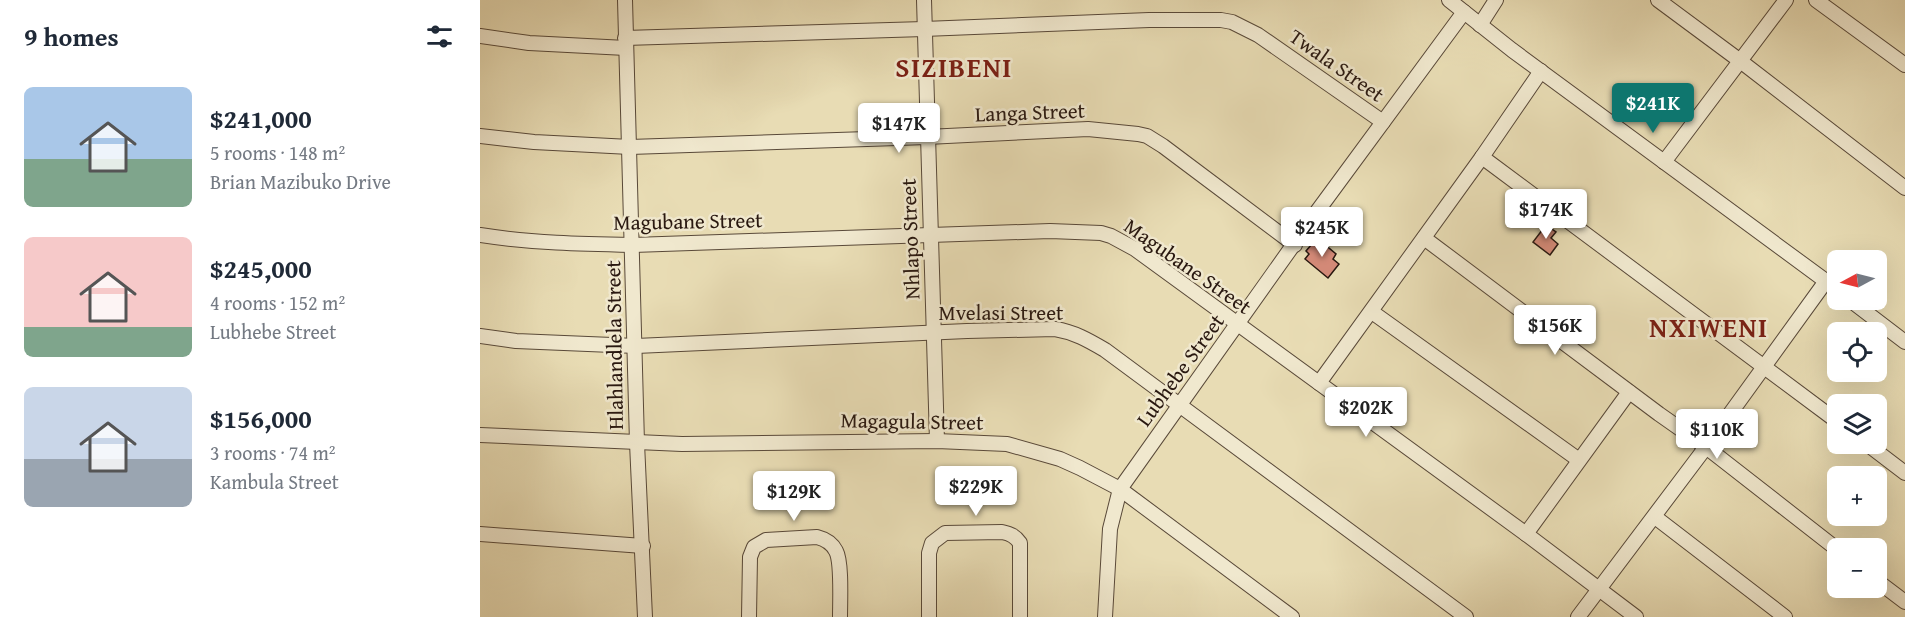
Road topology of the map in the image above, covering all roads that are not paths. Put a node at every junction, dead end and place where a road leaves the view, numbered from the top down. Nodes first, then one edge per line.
1 (625, 0) edge
2 (924, 0) edge
3 (1449, 0) edge
4 (1496, 0) edge
5 (1658, 0) edge
6 (1786, 0) edge
7 (1816, 0) edge
8 (1464, 12) junction
9 (1480, 25) junction
10 (924, 30) junction
11 (480, 36) edge
12 (626, 43) junction
13 (1739, 60) junction
14 (1905, 65) edge
15 (1541, 71) junction
16 (1383, 122) junction
17 (480, 136) edge
18 (927, 137) junction
19 (630, 147) junction
20 (1482, 157) junction
21 (1664, 162) junction
22 (1905, 188) edge
23 (931, 234) junction
24 (480, 235) edge
25 (1424, 238) junction
26 (633, 245) junction
27 (1295, 245) junction
28 (1826, 281) joint
29 (1863, 310) edge
30 (1372, 312) junction
31 (1238, 325) junction
32 (934, 333) junction
33 (480, 336) edge
34 (1905, 342) edge
35 (636, 346) junction
36 (1764, 367) junction
37 (1319, 383) junction
38 (1629, 392) junction
39 (1180, 405) junction
40 (1827, 414) edge
41 (480, 435) edge
42 (937, 441) junction
43 (638, 443) junction
44 (1706, 447) junction
45 (1880, 454) edge
46 (1579, 459) junction
47 (1905, 473) edge
48 (1120, 489) junction
49 (1655, 517) junction
50 (480, 534) edge
51 (1526, 534) junction
52 (1827, 541) edge
53 (643, 546) junction
54 (1887, 588) edge
55 (1599, 589) junction
56 (1905, 602) edge
57 (645, 617) edge
58 (749, 617) edge
59 (840, 617) edge
60 (929, 617) edge
61 (1020, 617) edge
62 (1105, 617) edge
63 (1292, 617) edge
64 (1466, 617) edge
65 (1578, 617) edge
66 (1636, 617) edge
67 (1785, 617) edge

1 - 12 street, Hlahlandlela Street
2 - 10 street, Nhlapo Street
3 - 8 street
4 - 9 street
5 - 13 street
6 - 13 street
7 - 14 street
8 - 9 street
8 - 16 street, Lubhebe Street
9 - 15 street
10 - 12 street, Twala Street
10 - 16 street, Twala Street
10 - 18 street, Nhlapo Street
11 - 12 street, Twala Street
12 - 19 street, Hlahlandlela Street
13 - 21 street
13 - 22 street
15 - 20 street
15 - 21 street
16 - 27 street, Lubhebe Street
17 - 19 street, Langa Street
18 - 19 street, Langa Street
18 - 23 street, Nhlapo Street
18 - 27 street, Langa Street
19 - 26 street, Hlahlandlela Street
20 - 25 street
20 - 36 street
21 - 28 street
23 - 26 street, Magubane Street
23 - 31 street, Magubane Street
23 - 32 street, Nhlapo Street
24 - 26 street, Magubane Street
25 - 30 street
25 - 38 street
26 - 35 street, Hlahlandlela Street
27 - 31 street, Lubhebe Street
28 - 36 street
29 - 34 street
30 - 37 street
30 - 46 street
31 - 37 street, Magubane Street
31 - 39 street, Lubhebe Street
32 - 35 street, Mvelasi Street
32 - 39 street, Mvelasi Street
32 - 42 street, Nhlapo Street
33 - 35 street, Mvelasi Street
35 - 43 street, Hlahlandlela Street
36 - 40 street
36 - 44 street
37 - 51 street, Magubane Street
38 - 44 street
38 - 46 street
39 - 48 street, Lubhebe Street
39 - 64 street, Mvelasi Street
41 - 43 street, Magagula Street
42 - 43 street, Magagula Street
42 - 48 street, Magagula Street
43 - 53 street, Hlahlandlela Street
44 - 49 street
44 - 52 street
45 - 47 street
46 - 51 street
48 - 62 street
48 - 63 street, Magagula Street
49 - 55 street
49 - 67 street
50 - 53 street
51 - 55 street, Magubane Street
53 - 57 street, Hlahlandlela Street
54 - 56 street
55 - 65 street
55 - 66 street, Magubane Street
58 - 59 street
60 - 61 street

